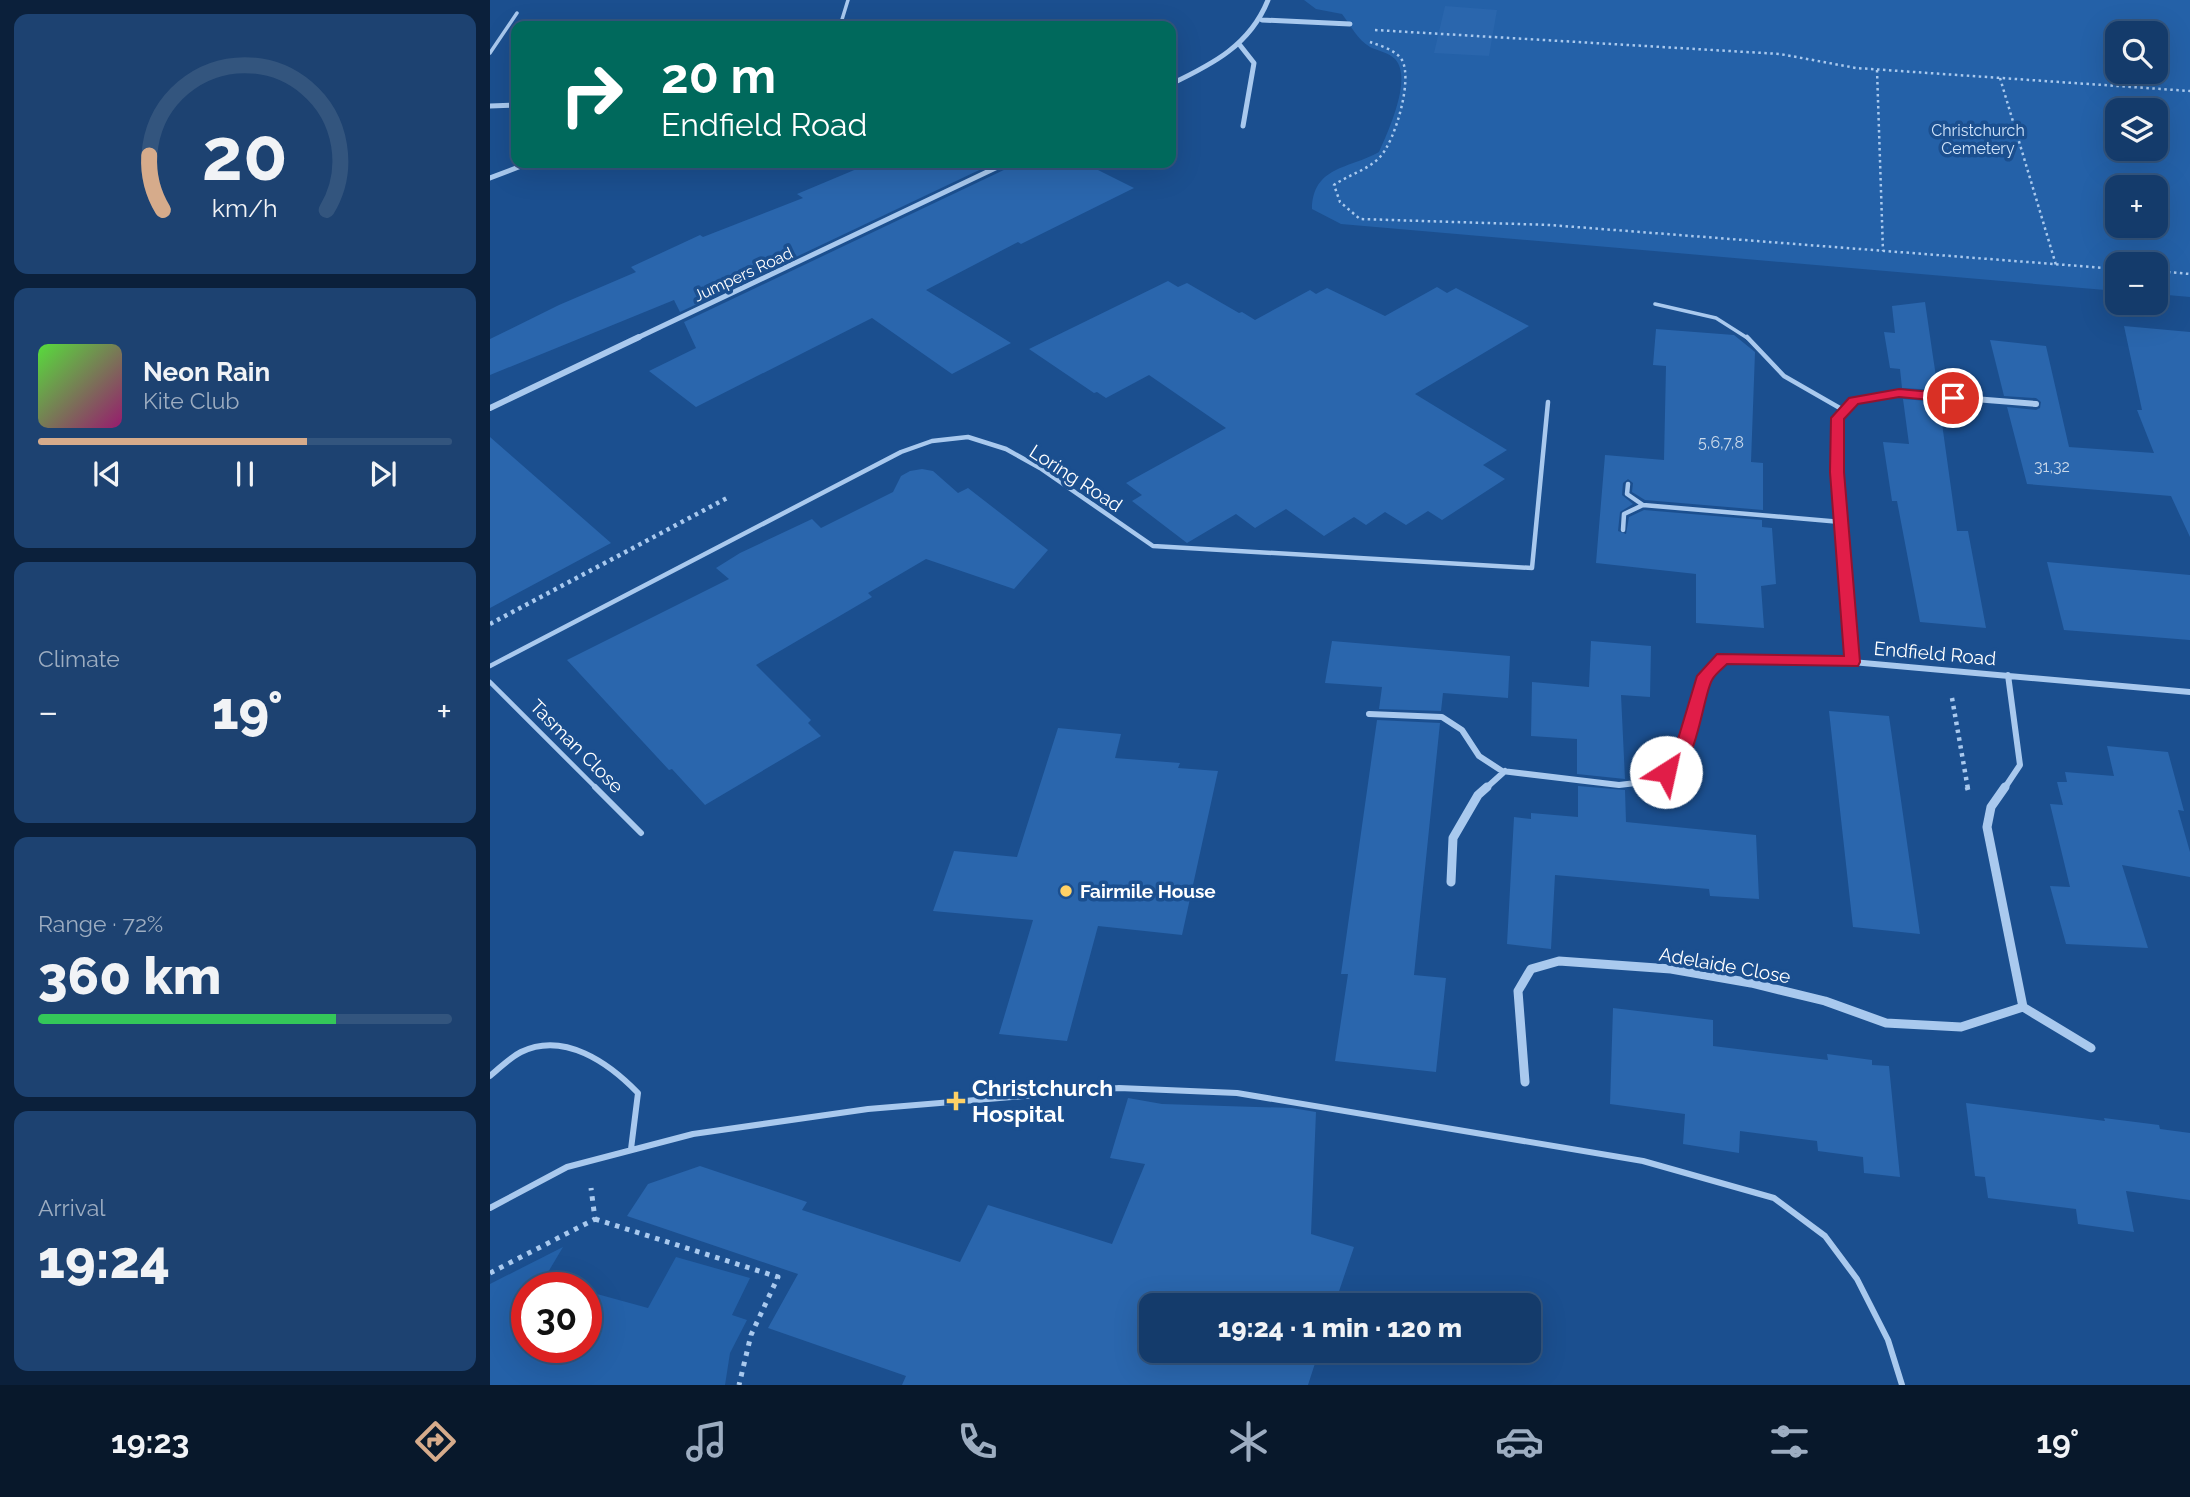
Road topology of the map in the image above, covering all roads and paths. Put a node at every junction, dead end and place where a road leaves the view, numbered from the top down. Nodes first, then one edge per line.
1 (848, 0) edge
2 (1268, 0) edge
3 (517, 13) dead end
4 (1262, 20) junction
5 (512, 21) edge
6 (842, 21) edge
7 (511, 22) edge
8 (1350, 24) joint
9 (1359, 29) junction
10 (1239, 44) junction
11 (490, 53) edge
12 (1877, 70) junction
13 (2000, 78) junction
14 (1176, 82) edge
15 (2190, 91) edge
16 (511, 105) edge
17 (490, 106) edge
18 (1243, 126) dead end
19 (516, 168) edge
20 (995, 168) edge
21 (490, 178) edge
22 (1883, 251) junction
23 (2056, 265) junction
24 (2105, 268) edge
25 (2168, 272) edge
26 (2190, 274) edge
27 (1655, 304) dead end
28 (1548, 402) dead end
29 (2036, 404) dead end
30 (490, 408) edge
31 (1845, 411) junction
32 (1628, 484) dead end
33 (727, 498) dead end
34 (1643, 505) junction
35 (1841, 522) junction
36 (1623, 530) dead end
37 (490, 624) edge
38 (1852, 662) junction
39 (490, 666) edge
40 (1948, 670) junction
41 (2008, 675) junction
42 (490, 682) edge
43 (2190, 692) edge
44 (1369, 714) dead end
45 (1505, 771) junction
46 (1991, 807) junction
47 (641, 833) dead end
48 (1451, 882) dead end
49 (2023, 1007) junction
50 (2091, 1048) dead end
51 (490, 1076) edge
52 (1525, 1082) dead end
53 (631, 1149) junction
54 (588, 1161) junction
55 (490, 1208) edge
56 (595, 1219) junction
57 (490, 1273) edge
58 (739, 1385) edge
59 (1902, 1385) edge

1 - 6 lane
2 - 4 street
3 - 5 lane
4 - 8 street
4 - 10 street
7 - 11 lane
8 - 9 path
9 - 12 path
9 - 22 path
10 - 14 street
10 - 18 street
12 - 13 path
12 - 22 path
13 - 15 path
13 - 23 path
16 - 17 street
19 - 21 street
20 - 30 street, Jumpers Road
22 - 23 path
23 - 24 path
25 - 26 path
27 - 31 lane
28 - 39 lane, Loring Road
29 - 31 street
31 - 35 street
32 - 34 lane
33 - 37 path
34 - 35 lane
34 - 36 lane
35 - 38 street
38 - 40 street, Endfield Road
38 - 45 street, Endfield Road
40 - 41 street, Endfield Road
40 - 46 path
41 - 43 street, Endfield Road
41 - 46 street
42 - 47 lane, Tasman Close
44 - 45 street, Endfield Road
45 - 48 street
46 - 49 street
49 - 50 street
49 - 52 street, Adelaide Close
51 - 53 lane
53 - 54 lane
53 - 59 lane
54 - 55 lane
54 - 56 path
56 - 57 path
56 - 58 path

